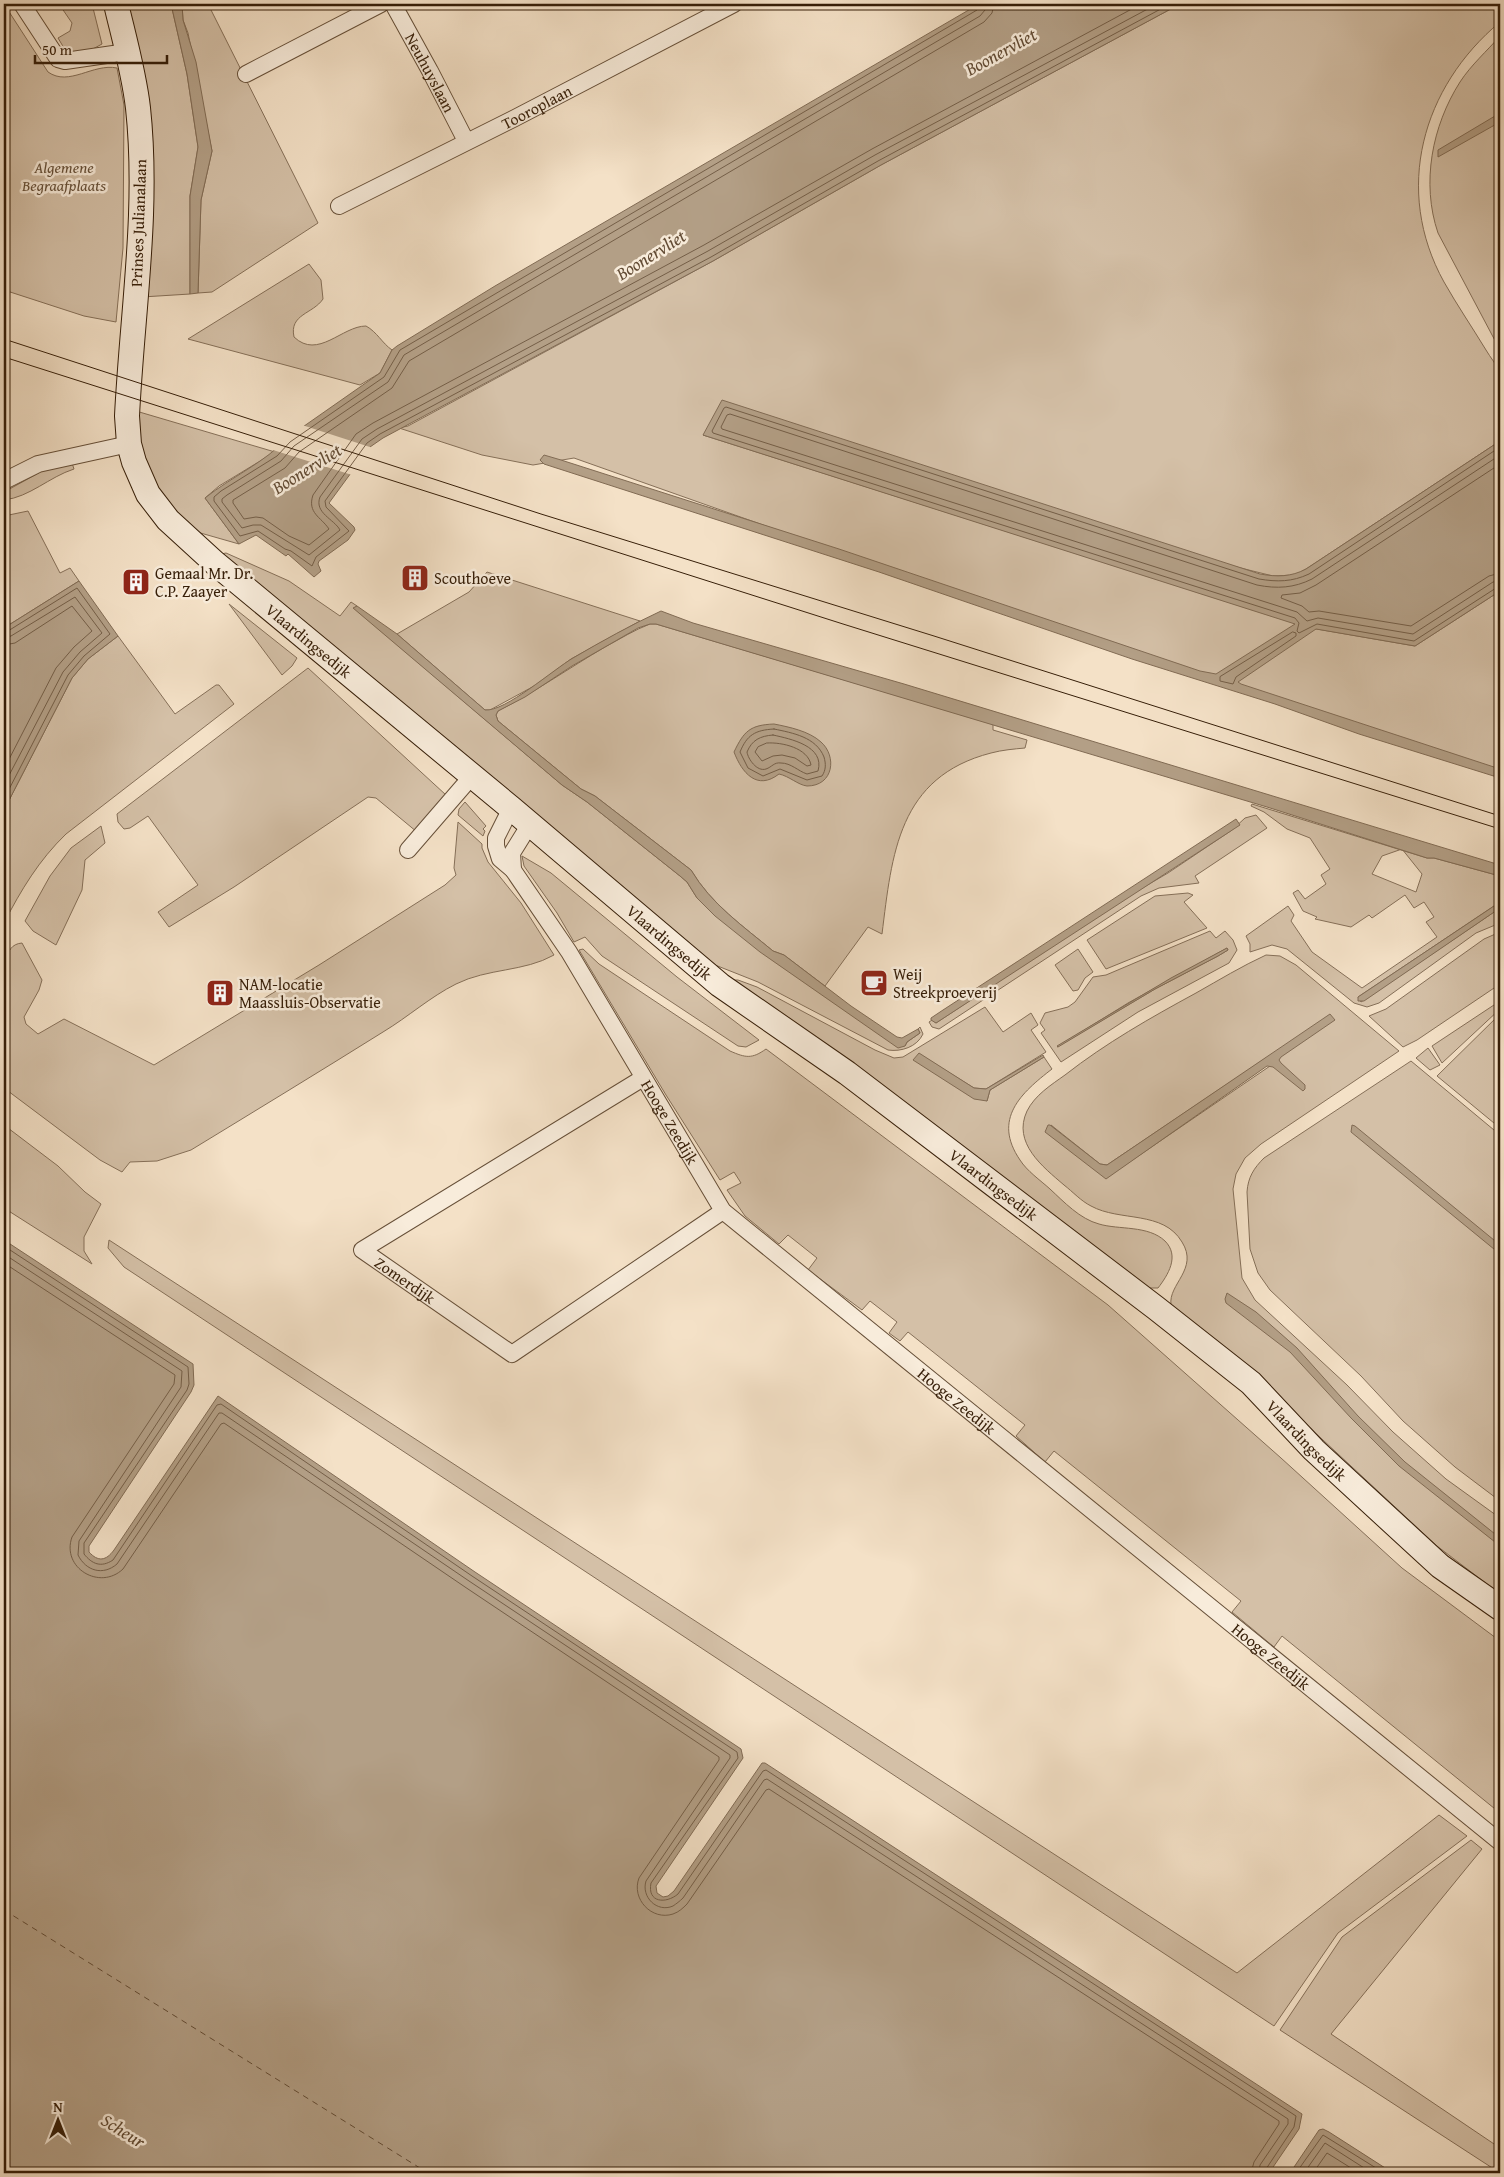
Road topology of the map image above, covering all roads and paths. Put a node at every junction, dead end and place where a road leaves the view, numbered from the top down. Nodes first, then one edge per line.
1 (22, 4) edge
2 (116, 4) edge
3 (381, 4) edge
4 (393, 4) edge
5 (732, 4) edge
6 (127, 52) junction
7 (246, 74) dead end
8 (466, 141) junction
9 (339, 206) dead end
10 (129, 444) junction
11 (4, 480) edge
12 (472, 776) junction
13 (511, 808) junction
14 (530, 824) junction
15 (408, 850) dead end
16 (513, 870) junction
17 (643, 1078) junction
18 (723, 1211) junction
19 (1500, 1608) edge
20 (1500, 1842) edge

1 - 6 street
2 - 6 street, Prinses Julianalaan
3 - 7 street
4 - 8 street, Neuhuyslaan
5 - 8 street, Tooroplaan
6 - 10 street, Prinses Julianalaan
8 - 9 street, Tooroplaan
10 - 11 street
10 - 12 street, Vlaardingsedijk
12 - 13 street, Vlaardingsedijk
12 - 15 street
13 - 14 street, Vlaardingsedijk
13 - 16 street, Hooge Zeedijk
14 - 16 street
14 - 19 street, Vlaardingsedijk
16 - 17 street, Hooge Zeedijk
17 - 18 street, Hooge Zeedijk
17 - 18 street, Zomerdijk
18 - 20 street, Hooge Zeedijk

